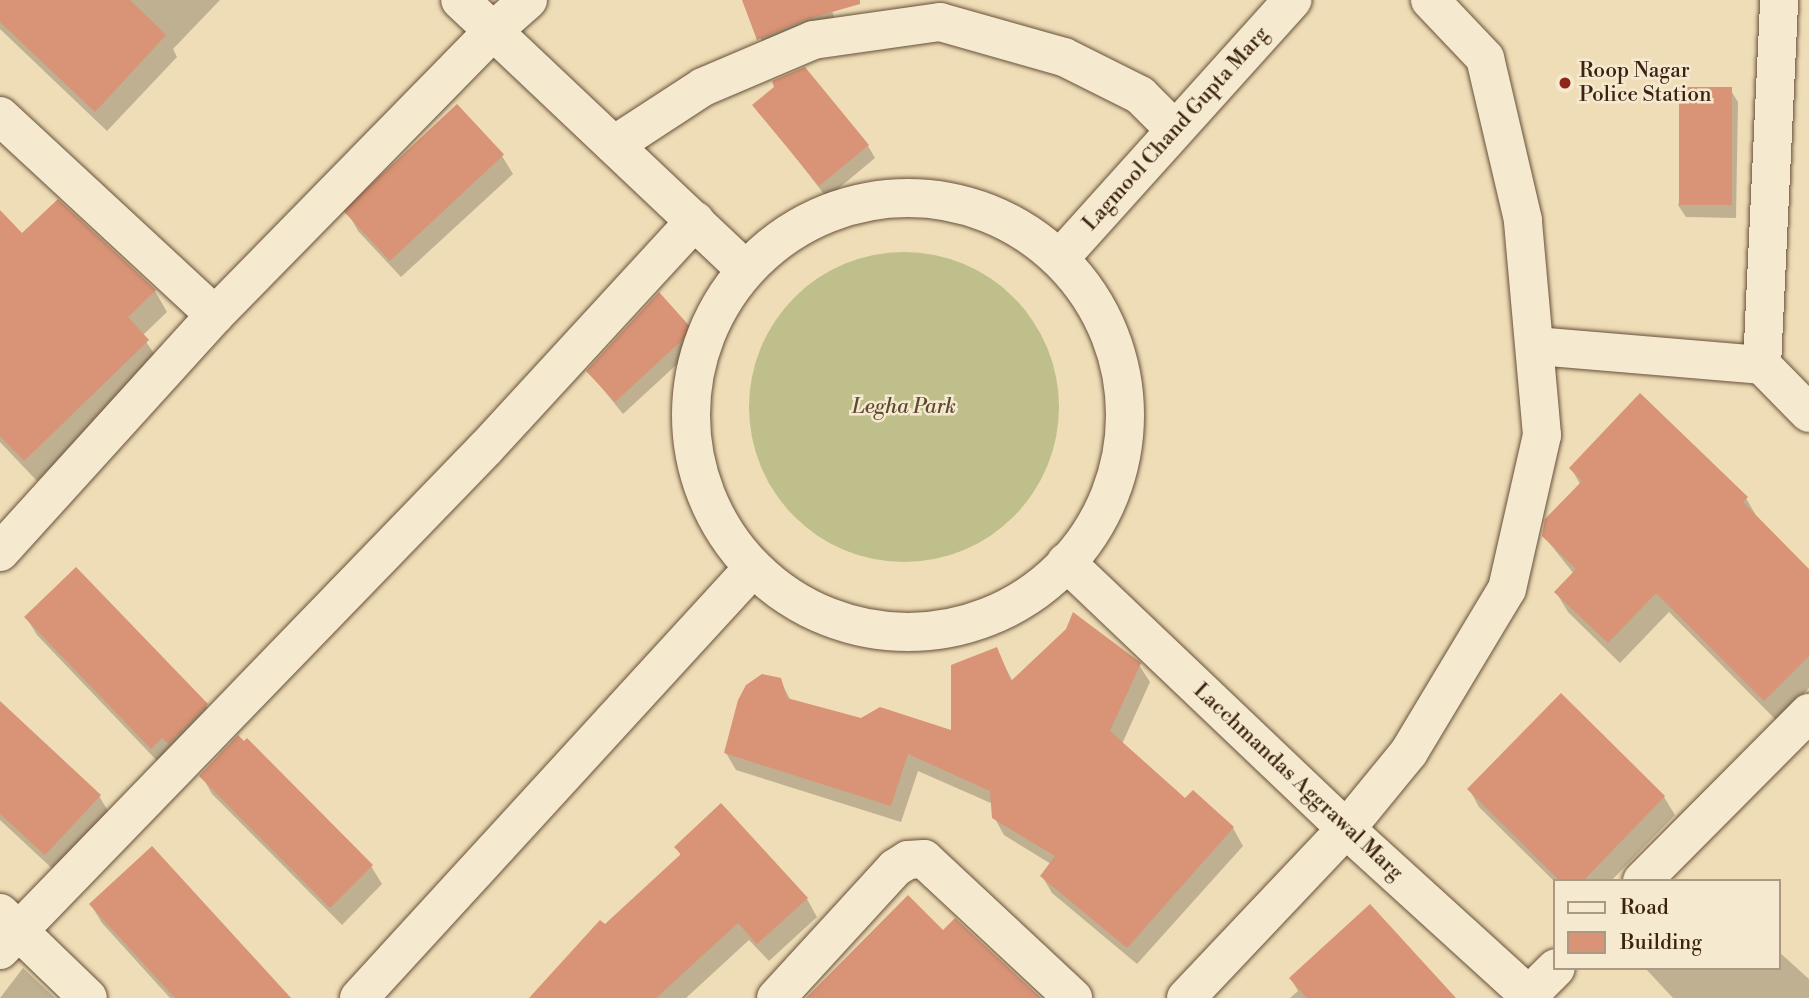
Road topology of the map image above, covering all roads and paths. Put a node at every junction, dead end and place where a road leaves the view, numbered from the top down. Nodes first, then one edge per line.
1 (460, 0) edge
2 (528, 0) edge
3 (1430, 0) edge
4 (1779, 0) edge
5 (1288, 1) edge
6 (493, 31) junction
7 (0, 116) edge
8 (1175, 130) junction
9 (614, 145) junction
10 (695, 221) junction
11 (1061, 257) junction
12 (745, 269) junction
13 (215, 315) junction
14 (1536, 346) junction
15 (1762, 365) junction
16 (1809, 413) edge
17 (0, 552) edge
18 (1066, 562) junction
19 (752, 569) junction
20 (1809, 713) edge
21 (1346, 829) junction
22 (1644, 879) edge
23 (6, 931) edge
24 (1554, 970) edge
25 (1529, 997) edge
26 (88, 998) edge
27 (359, 998) edge
28 (776, 998) edge
29 (1073, 998) edge
30 (1186, 998) edge

1 - 6 street
2 - 6 street
3 - 14 street
4 - 15 street
5 - 8 street, Lagmool Chand Gupta Marg
6 - 9 street
6 - 13 street
7 - 13 street
8 - 9 street
8 - 11 street, Lagmool Chand Gupta Marg
9 - 10 street
10 - 12 street
10 - 23 street
11 - 12 street
11 - 18 street
12 - 19 street
13 - 17 street
14 - 15 street
14 - 21 street
15 - 16 street
18 - 19 street
18 - 21 street, Lacchmandas Aggrawal Marg
19 - 27 street
20 - 22 street
21 - 25 street, Lacchmandas Aggrawal Marg
21 - 30 street
23 - 26 street
24 - 25 street
28 - 29 street

